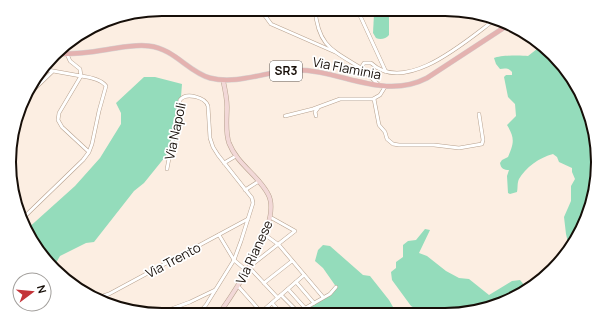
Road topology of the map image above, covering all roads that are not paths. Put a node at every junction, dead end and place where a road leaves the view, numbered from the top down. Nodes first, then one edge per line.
1 (265, 16) edge
2 (315, 16) edge
3 (360, 16) edge
4 (490, 23) edge
5 (503, 28) edge
6 (336, 52) junction
7 (67, 54) joint
8 (361, 68) junction
9 (48, 71) edge
10 (52, 72) junction
11 (386, 72) junction
12 (81, 76) junction
13 (223, 80) junction
14 (38, 85) edge
15 (383, 87) junction
16 (374, 99) junction
17 (320, 106) junction
18 (479, 114) dead end
19 (285, 116) dead end
20 (316, 116) dead end
21 (89, 152) junction
22 (236, 156) junction
23 (224, 163) junction
24 (167, 169) dead end
25 (259, 181) junction
26 (245, 190) junction
27 (26, 214) edge
28 (270, 218) junction
29 (248, 219) junction
30 (264, 234) junction
31 (219, 235) junction
32 (278, 245) junction
33 (234, 260) junction
34 (292, 261) junction
35 (248, 269) junction
36 (304, 275) junction
37 (296, 282) junction
38 (264, 283) junction
39 (238, 286) junction
40 (336, 287) dead end
41 (216, 289) junction
42 (288, 289) junction
43 (103, 296) edge
44 (280, 296) junction
45 (324, 297) junction
46 (272, 303) junction
47 (314, 303) junction
48 (174, 308) edge
49 (203, 308) edge
50 (223, 308) edge
51 (256, 308) edge
52 (266, 308) edge
53 (277, 308) edge
54 (291, 308) edge
55 (305, 308) joint

1 - 6 street
2 - 6 street
3 - 11 street
4 - 11 street
5 - 15 main road, Via Flaminia / SR3
6 - 8 street
7 - 12 street
7 - 13 main road, Via Flaminia / SR3
8 - 11 street
8 - 15 street
9 - 10 street
10 - 12 street
10 - 14 street
12 - 21 street
12 - 21 street
13 - 15 main road, Via Flaminia / SR3
13 - 22 main road, Via Rianese
15 - 16 street
16 - 17 street
16 - 18 street
17 - 19 street
17 - 20 street
21 - 27 street
22 - 23 street
22 - 25 main road, Via Rianese
23 - 24 street, Via Napoli
23 - 26 street, Via Napoli
25 - 26 street
25 - 28 main road, Via Rianese
26 - 29 street, Via Napoli
28 - 30 main road, Via Rianese
28 - 32 street
29 - 31 street, Via Trento
29 - 33 street, Via Napoli
30 - 32 street
30 - 35 main road, Via Rianese
31 - 33 street
31 - 43 street, Via Trento
32 - 34 street
32 - 35 street
33 - 35 street
33 - 41 street, Via Napoli
34 - 36 street
34 - 38 street
35 - 38 street
35 - 39 main road, Via Rianese
36 - 37 street
36 - 45 street
37 - 42 street
37 - 47 street
38 - 44 street
39 - 50 main road, Via Rianese
39 - 51 street
40 - 45 street
41 - 48 street
41 - 49 street, Via Napoli
42 - 44 street
42 - 55 street
44 - 46 street
44 - 54 street
45 - 47 street
46 - 52 street
46 - 53 street
47 - 55 street

